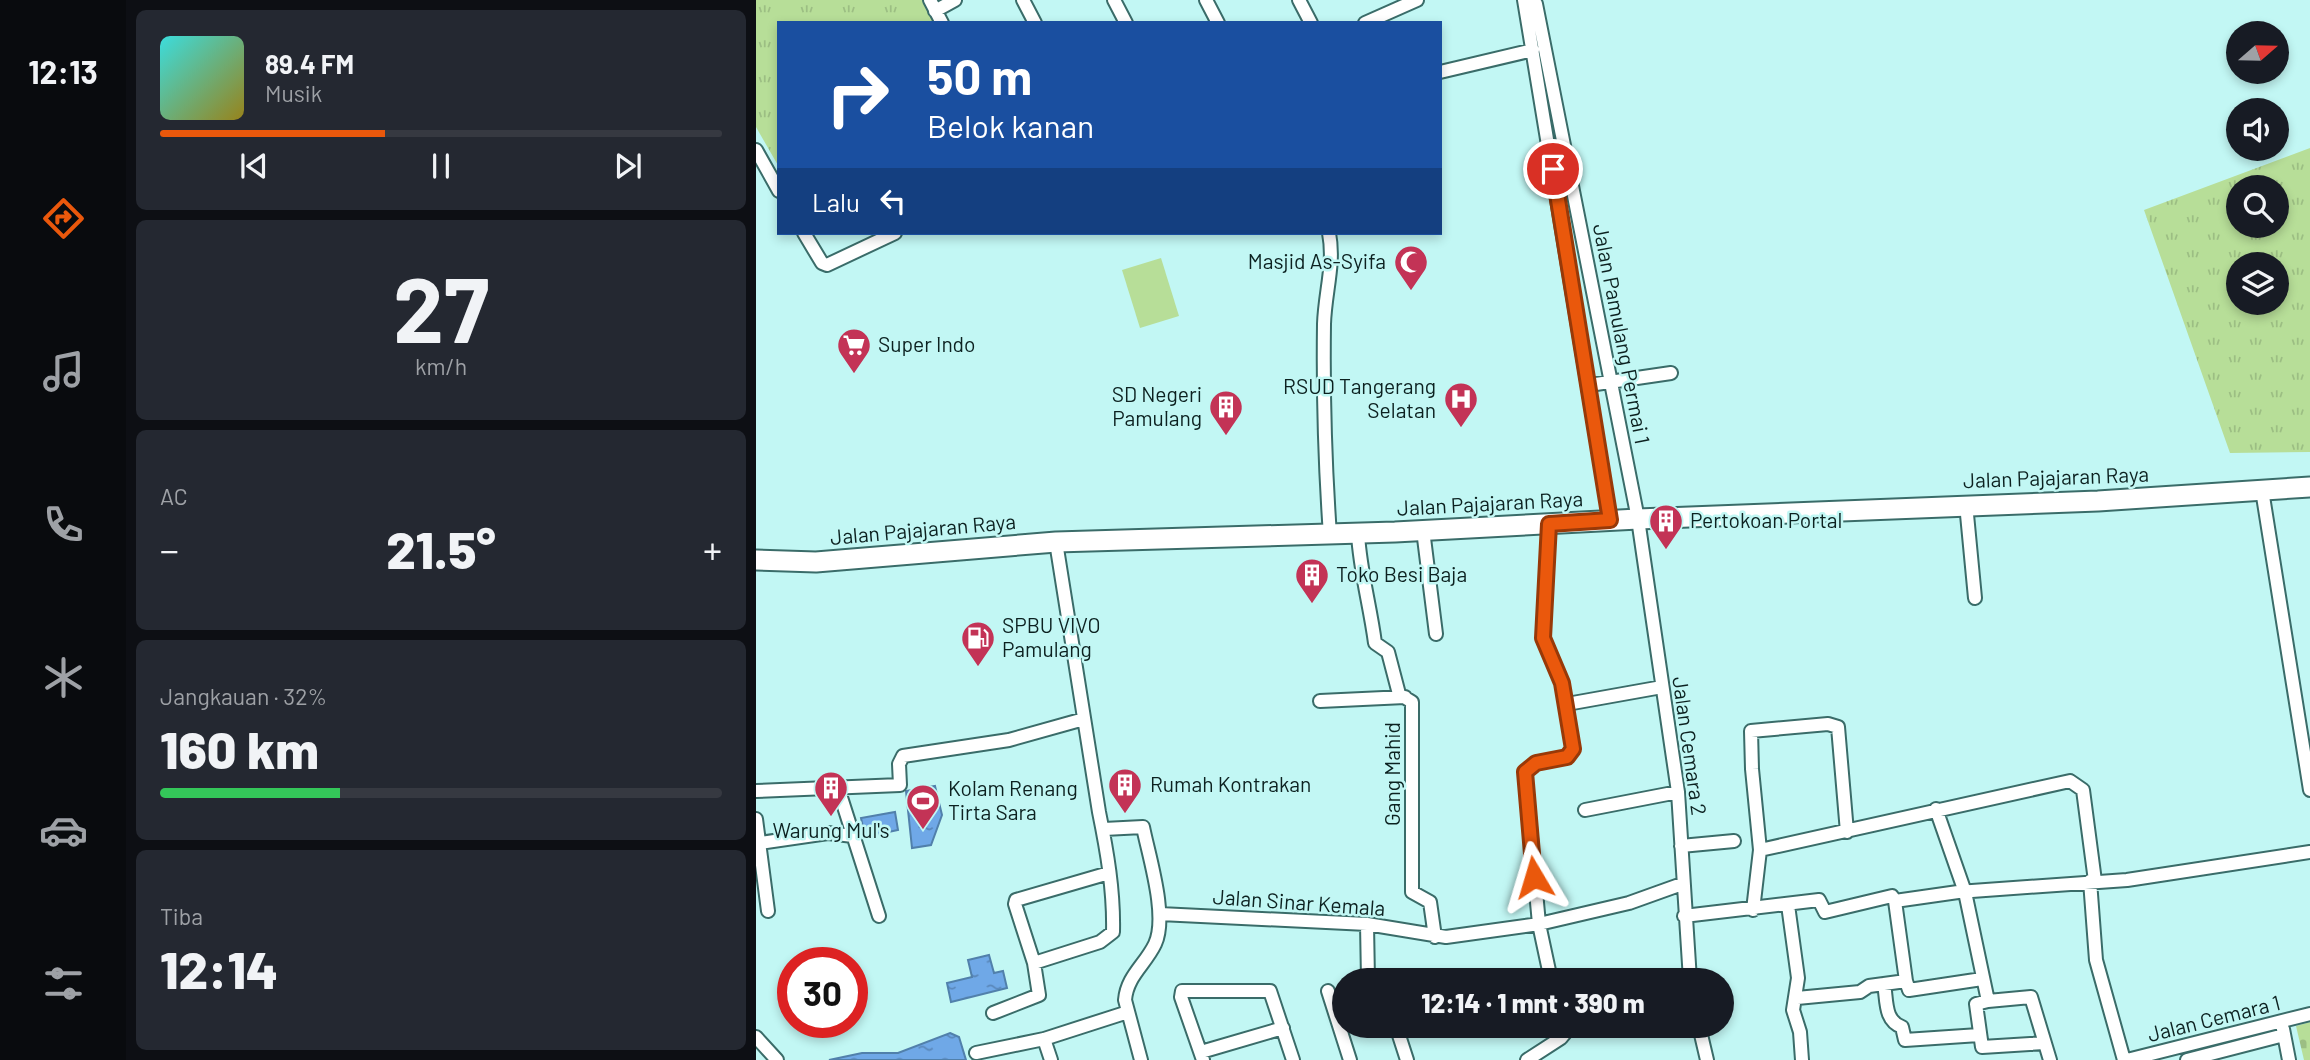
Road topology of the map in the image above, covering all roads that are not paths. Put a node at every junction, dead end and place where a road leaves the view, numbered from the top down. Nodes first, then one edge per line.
1 (955, 0) edge
2 (1023, 0) edge
3 (1114, 0) edge
4 (1206, 0) edge
5 (1299, 0) edge
6 (1417, 0) edge
7 (1525, 1) edge
8 (1393, 5) edge
9 (936, 11) edge
10 (1034, 21) edge
11 (1125, 21) edge
12 (1217, 21) edge
13 (1310, 21) edge
14 (1367, 21) edge
15 (1533, 50) junction
16 (1442, 72) edge
17 (756, 150) edge
18 (759, 164) edge
19 (1568, 165) junction
20 (1553, 169) junction
21 (777, 188) edge
22 (1580, 227) junction
23 (1564, 231) junction
24 (804, 235) edge
25 (891, 235) edge
26 (1329, 235) edge
27 (1671, 373) dead end
28 (1611, 381) junction
29 (1589, 385) junction
30 (2310, 487) edge
31 (2262, 490) junction
32 (1966, 504) junction
33 (1638, 519) junction
34 (1610, 520) junction
35 (1549, 524) junction
36 (1423, 530) junction
37 (1358, 534) junction
38 (1330, 535) junction
39 (1056, 542) junction
40 (756, 560) edge
41 (1975, 598) dead end
42 (1436, 634) dead end
43 (1662, 687) junction
44 (1405, 697) junction
45 (1320, 701) dead end
46 (1567, 704) junction
47 (1084, 719) junction
48 (838, 788) junction
49 (2310, 790) edge
50 (756, 791) edge
51 (1678, 792) junction
52 (1936, 809) junction
53 (1585, 810) dead end
54 (756, 818) edge
55 (1104, 829) junction
56 (1847, 832) junction
57 (853, 836) junction
58 (1734, 841) dead end
59 (760, 844) junction
60 (1682, 846) junction
61 (1760, 850) junction
62 (2310, 852) edge
63 (1109, 873) junction
64 (2093, 881) junction
65 (1682, 884) junction
66 (1965, 892) junction
67 (1895, 901) junction
68 (1788, 905) junction
69 (1753, 910) junction
70 (768, 911) dead end
71 (1160, 914) junction
72 (879, 916) dead end
73 (1684, 916) junction
74 (1367, 924) junction
75 (1539, 924) junction
76 (1435, 937) junction
77 (1034, 963) junction
78 (1368, 968) edge
79 (1548, 968) edge
80 (1689, 968) edge
81 (1982, 979) junction
82 (1906, 981) junction
83 (1884, 984) junction
84 (1328, 991) dead end
85 (1797, 998) junction
86 (1988, 1001) junction
87 (1128, 1012) junction
88 (993, 1013) dead end
89 (2310, 1014) edge
90 (1283, 1028) junction
91 (2283, 1029) junction
92 (1979, 1035) junction
93 (756, 1037) edge
94 (1400, 1038) edge
95 (1560, 1038) edge
96 (1702, 1038) edge
97 (1044, 1039) junction
98 (2044, 1043) junction
99 (976, 1053) dead end
100 (1202, 1056) edge
101 (777, 1060) edge
102 (1051, 1060) edge
103 (1141, 1060) edge
104 (1293, 1060) edge
105 (1350, 1060) edge
106 (1407, 1060) edge
107 (1527, 1060) edge
108 (1707, 1060) edge
109 (1802, 1060) edge
110 (2050, 1060) edge
111 (2126, 1060) edge
112 (2187, 1060) edge
113 (2289, 1060) edge

1 - 9 street
2 - 10 street
3 - 11 street
4 - 12 street
5 - 13 street
6 - 8 street
7 - 15 street
7 - 19 street, Jalan Pamulang Permai 1
8 - 14 street
15 - 16 street
15 - 20 street
17 - 18 street
18 - 21 street
19 - 20 street
19 - 22 street, Jalan Pamulang Permai 1
20 - 23 street
22 - 23 street
22 - 28 street, Jalan Pamulang Permai 1
23 - 29 street
24 - 25 street
26 - 38 street
27 - 28 street
28 - 29 street
28 - 33 street, Jalan Pamulang Permai 1
29 - 34 street
30 - 31 main road, Jalan Pajajaran Raya
31 - 32 main road, Jalan Pajajaran Raya
31 - 49 street
32 - 33 main road, Jalan Pajajaran Raya
32 - 41 street
33 - 34 main road, Jalan Pajajaran Raya
33 - 43 street, Jalan Cemara 2
34 - 35 main road, Jalan Pajajaran Raya
35 - 36 main road, Jalan Pajajaran Raya
35 - 46 street
36 - 37 main road, Jalan Pajajaran Raya
36 - 42 street
37 - 38 main road, Jalan Pajajaran Raya
37 - 44 street, Gang Mahid
38 - 39 main road, Jalan Pajajaran Raya
39 - 40 main road, Jalan Pajajaran Raya
39 - 47 street
43 - 46 street
43 - 51 street, Jalan Cemara 2
44 - 45 street
44 - 76 street, Gang Mahid
46 - 75 street
47 - 48 street
47 - 55 street
48 - 50 street
48 - 57 street
51 - 53 street
51 - 60 street, Jalan Cemara 2
52 - 56 street
52 - 64 street
52 - 66 street
54 - 59 street
55 - 63 street
55 - 71 street
56 - 61 street
56 - 61 street
57 - 59 street
57 - 72 street
58 - 60 street
59 - 70 street
60 - 65 street, Jalan Cemara 2
61 - 69 street
62 - 64 street
63 - 77 street
63 - 77 street
64 - 66 street
64 - 111 street
65 - 73 street, Jalan Cemara 2
65 - 75 street, Jalan Sinar Kemala
66 - 67 street
66 - 81 street
67 - 68 street
67 - 82 street
68 - 69 street
68 - 85 street
69 - 73 street
71 - 74 street, Jalan Sinar Kemala
71 - 87 street
73 - 80 street, Jalan Cemara 2
74 - 76 street, Jalan Sinar Kemala
74 - 78 street
75 - 76 street, Jalan Sinar Kemala
75 - 79 street
77 - 88 street
81 - 82 street
81 - 86 street
82 - 83 street
83 - 85 street
83 - 92 street
84 - 105 street
85 - 109 street
86 - 92 street
86 - 98 street
87 - 97 street
87 - 103 street
89 - 91 street, Jalan Cemara 1
90 - 100 street
90 - 100 street
90 - 104 street
91 - 111 street, Jalan Cemara 1
91 - 112 street
91 - 113 street
92 - 98 street
93 - 101 street
94 - 106 street
95 - 107 street
96 - 108 street
97 - 99 street
97 - 102 street
98 - 110 street

